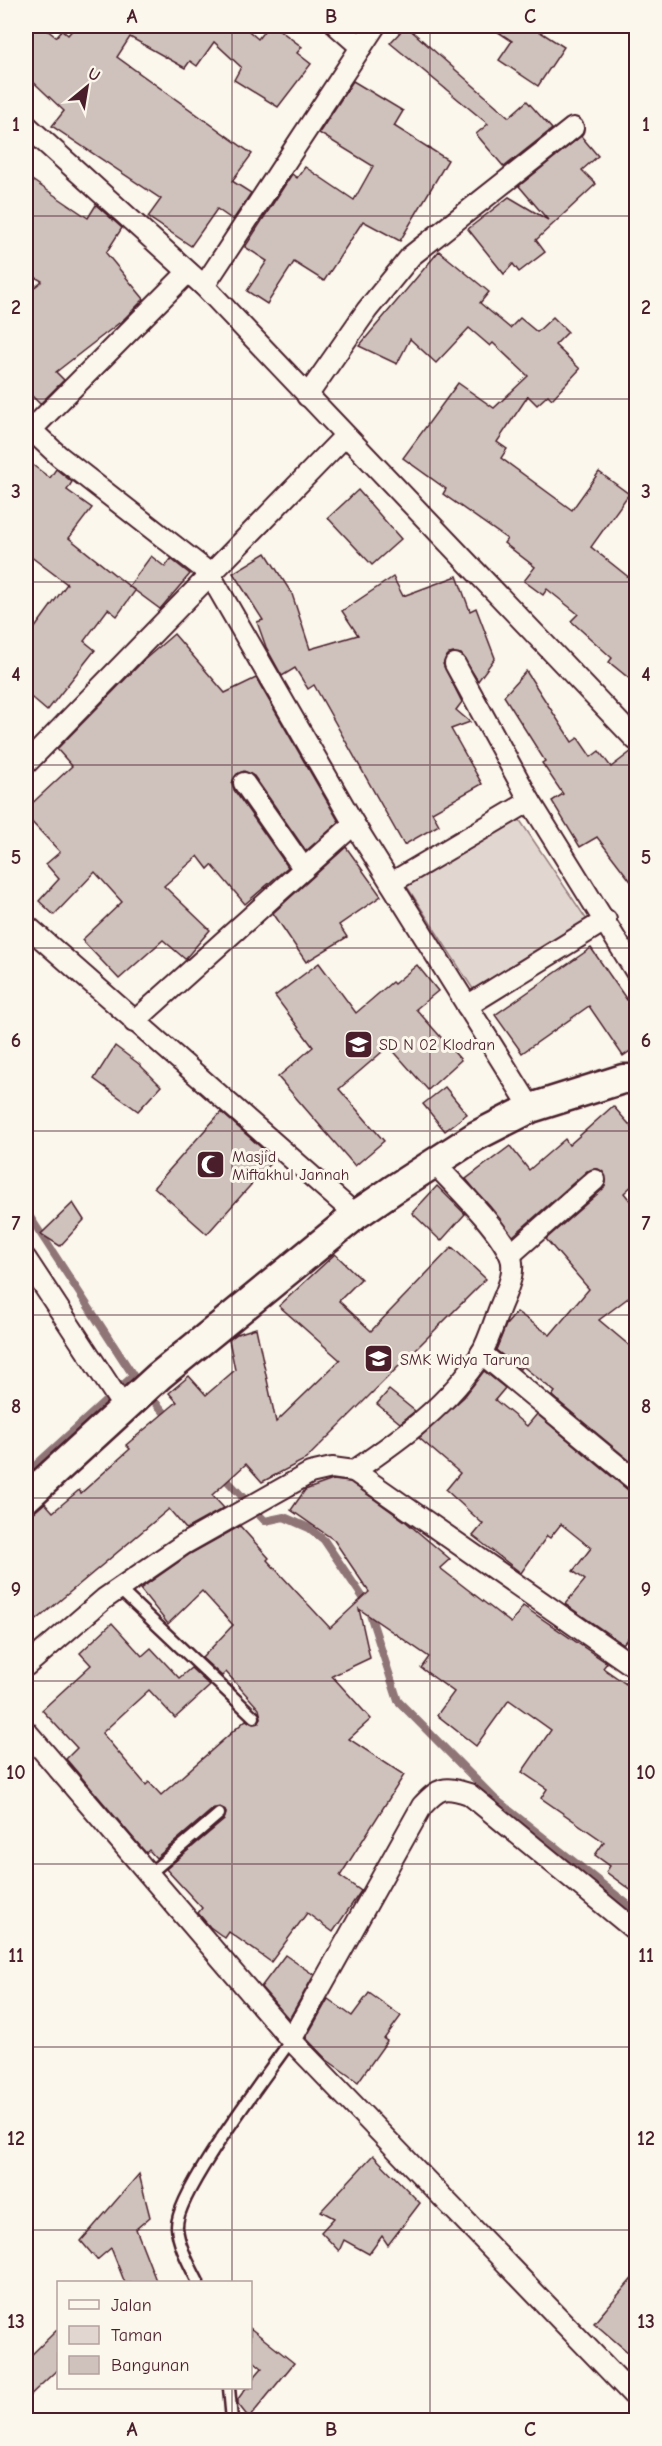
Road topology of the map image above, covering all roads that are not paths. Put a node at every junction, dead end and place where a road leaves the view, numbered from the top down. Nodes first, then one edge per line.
1 (337, 26) edge
2 (375, 26) edge
3 (361, 47) junction
4 (26, 124) edge
5 (573, 128) dead end
6 (188, 272) junction
7 (204, 286) junction
8 (307, 396) junction
9 (27, 430) edge
10 (345, 436) junction
11 (209, 573) junction
12 (455, 664) dead end
13 (636, 740) edge
14 (26, 764) edge
15 (244, 783) dead end
16 (530, 801) junction
17 (354, 824) junction
18 (304, 869) junction
19 (391, 883) junction
20 (606, 920) junction
21 (26, 925) edge
22 (636, 972) edge
23 (467, 1006) junction
24 (134, 1022) junction
25 (632, 1085) edge
26 (531, 1108) junction
27 (434, 1163) junction
28 (595, 1180) dead end
29 (356, 1215) junction
30 (510, 1255) junction
31 (26, 1259) edge
32 (482, 1353) junction
33 (120, 1398) junction
34 (354, 1471) junction
35 (636, 1480) edge
36 (26, 1498) edge
37 (119, 1588) junction
38 (26, 1666) edge
39 (636, 1668) edge
40 (254, 1717) dead end
41 (29, 1743) edge
42 (219, 1814) dead end
43 (148, 1875) junction
44 (632, 1919) edge
45 (291, 2040) junction
46 (197, 2281) edge
47 (229, 2389) edge
48 (636, 2398) edge
49 (232, 2421) edge

1 - 3 street
2 - 3 street
3 - 7 street
4 - 6 street
5 - 8 street
6 - 7 street
6 - 9 street
7 - 8 street
8 - 10 street
9 - 11 street
10 - 11 street
10 - 13 street
11 - 14 street
11 - 17 street
12 - 16 street
15 - 18 street
16 - 19 street
16 - 20 street
17 - 18 street
17 - 19 street
18 - 24 street
19 - 23 street
20 - 22 street
20 - 23 street
21 - 24 street
23 - 26 street
24 - 29 street
25 - 26 main road
26 - 27 main road
27 - 29 main road
27 - 30 street
28 - 30 street
29 - 33 main road
30 - 32 street
31 - 33 street
32 - 34 street
32 - 35 street
33 - 36 main road
34 - 37 street
34 - 39 street
37 - 38 street
37 - 40 lane
41 - 43 street
42 - 43 lane
43 - 45 street
44 - 45 street
45 - 46 lane
45 - 48 street
47 - 49 lane

